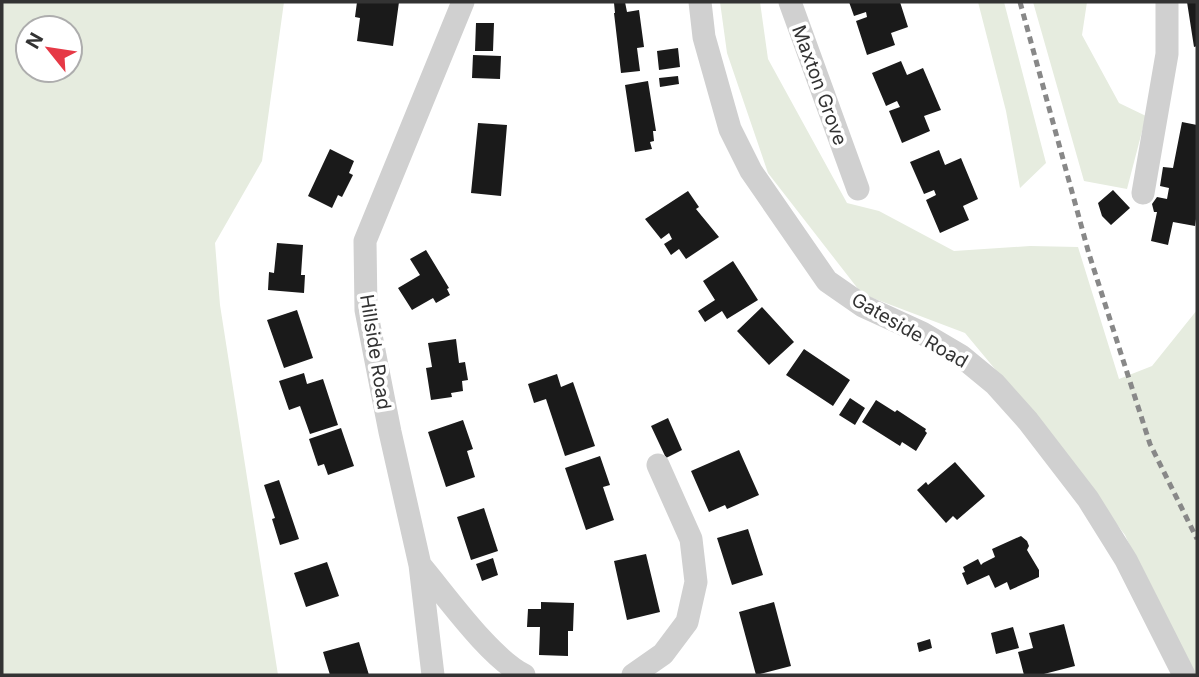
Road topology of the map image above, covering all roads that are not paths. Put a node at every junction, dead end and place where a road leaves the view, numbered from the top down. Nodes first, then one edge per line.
1 (463, 2) edge
2 (701, 2) edge
3 (790, 2) edge
4 (1167, 2) edge
5 (847, 177) dead end
6 (1143, 193) dead end
7 (658, 465) dead end
8 (420, 565) junction
9 (433, 675) edge
10 (524, 675) edge
11 (633, 675) edge
12 (1184, 675) edge

1 - 8 street, Hillside Road
2 - 12 street, Gateside Road
3 - 5 street, Maxton Grove
4 - 6 street
7 - 11 street
8 - 9 street, Hillside Road
8 - 10 street

